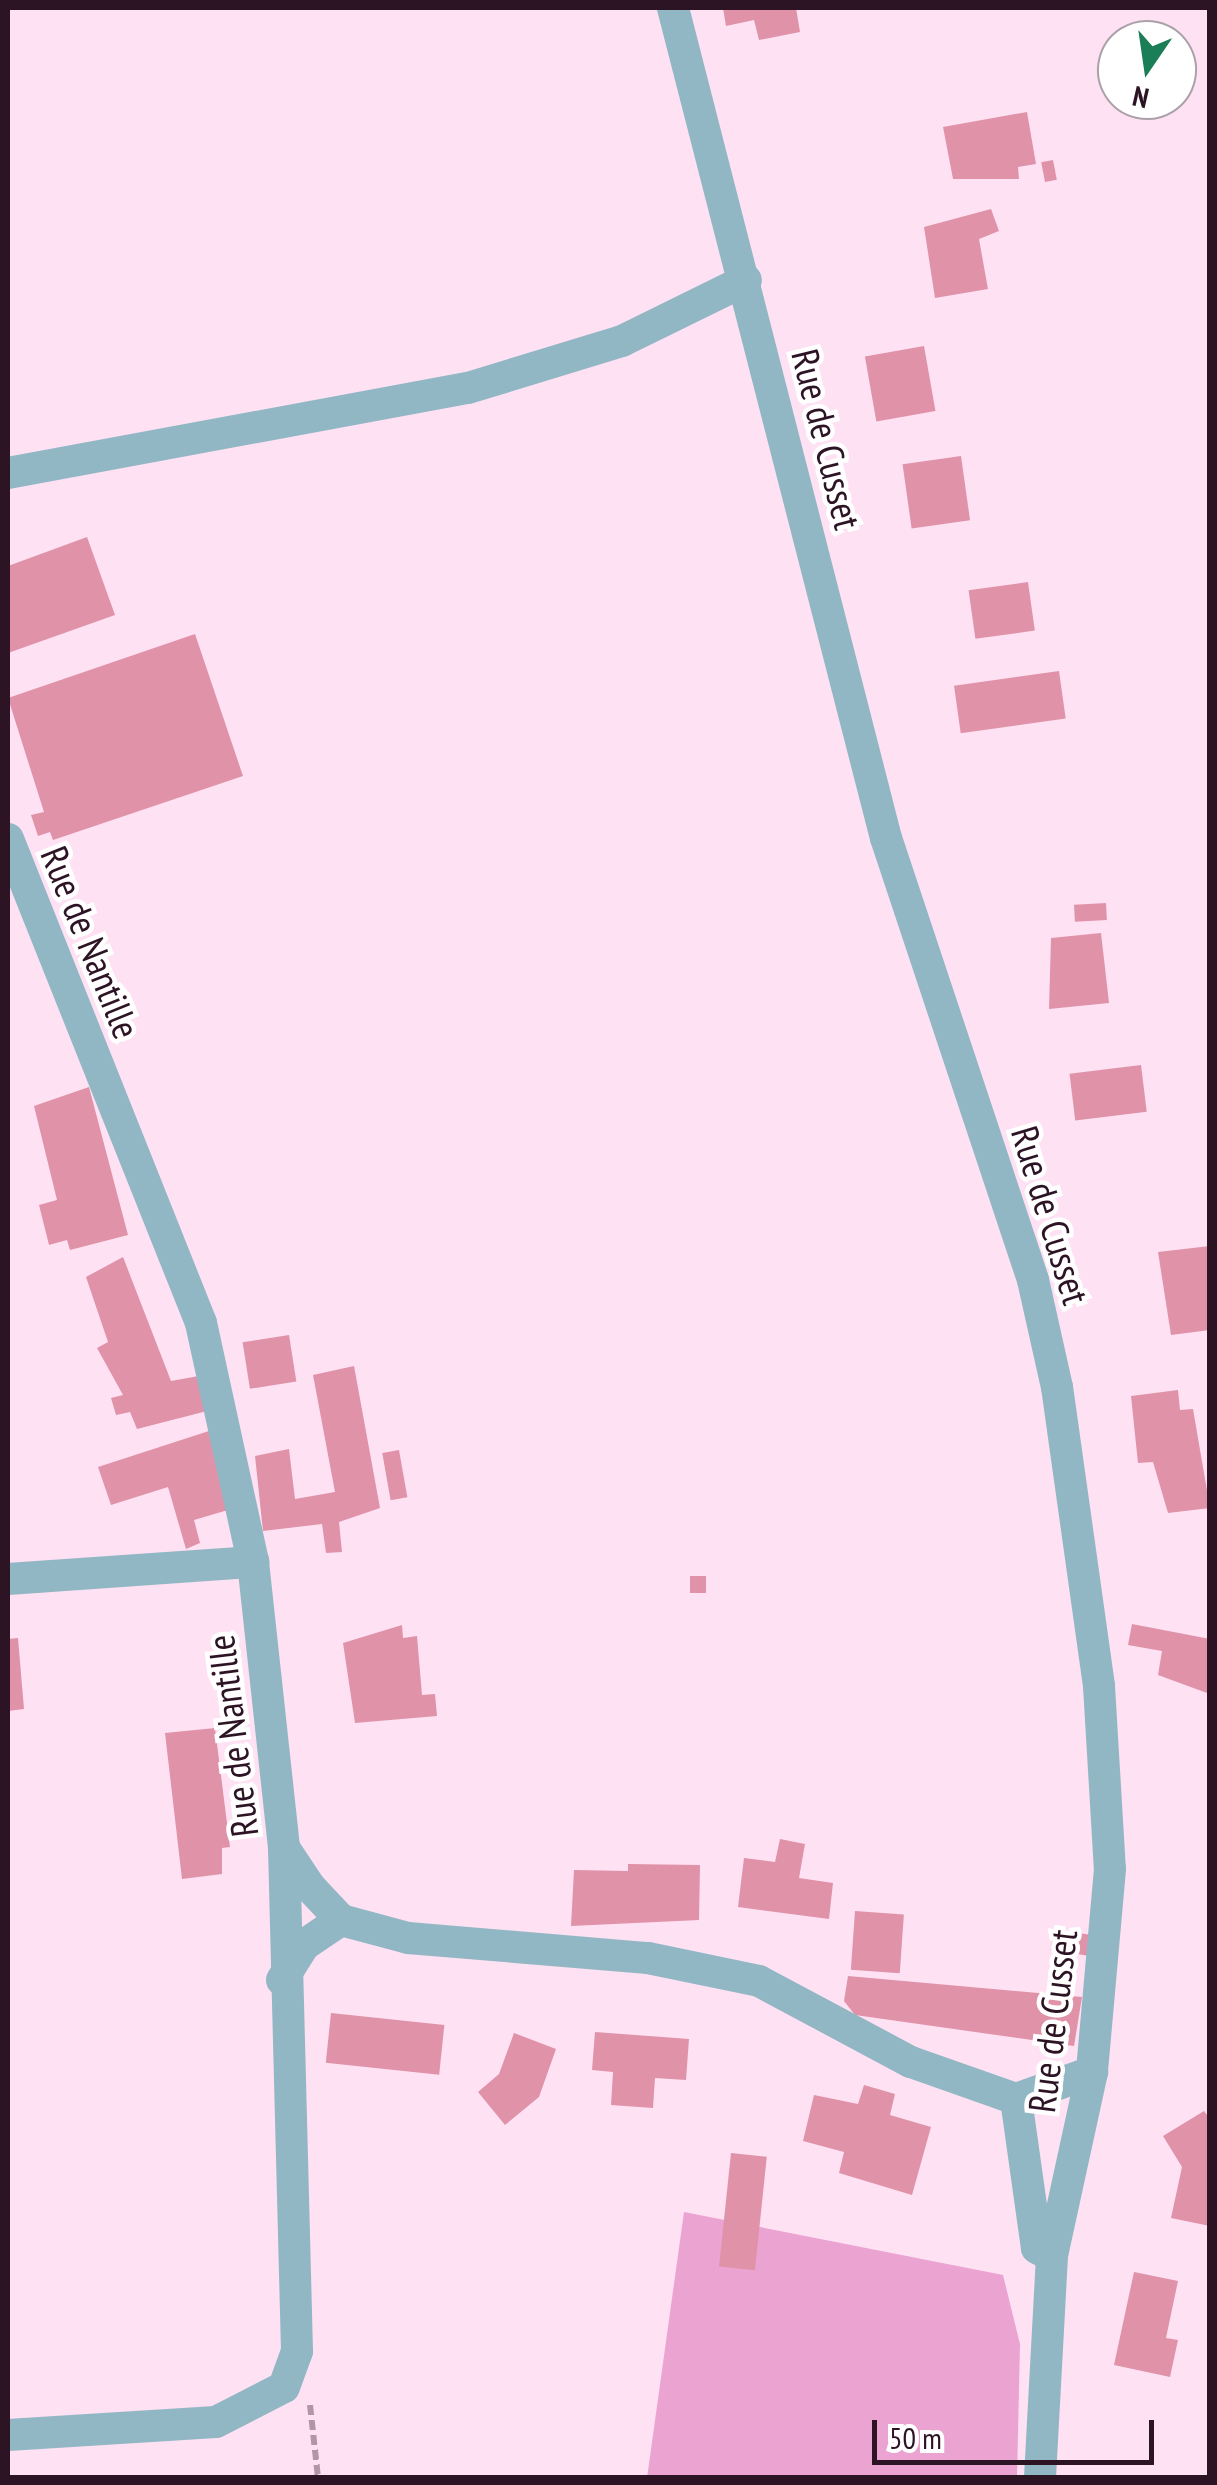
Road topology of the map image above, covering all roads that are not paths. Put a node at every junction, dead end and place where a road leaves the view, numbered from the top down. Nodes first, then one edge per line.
1 (673, 8) edge
2 (746, 280) junction
3 (8, 473) edge
4 (8, 839) edge
5 (253, 1562) junction
6 (8, 1579) edge
7 (284, 1848) junction
8 (341, 1920) junction
9 (282, 1980) junction
10 (1092, 2072) junction
11 (1016, 2099) junction
12 (1052, 2256) junction
13 (8, 2435) edge
14 (1040, 2478) edge

1 - 2 street, Rue de Cusset
2 - 3 street
2 - 10 street, Rue de Cusset
4 - 5 street, Rue de Nantille
5 - 6 street
5 - 7 street, Rue de Nantille
7 - 8 street, Rue de Nantille
7 - 9 street
8 - 9 street
8 - 11 street
9 - 13 street
10 - 11 street
10 - 12 street, Rue de Cusset
11 - 12 street
12 - 14 street, Rue de Cusset

